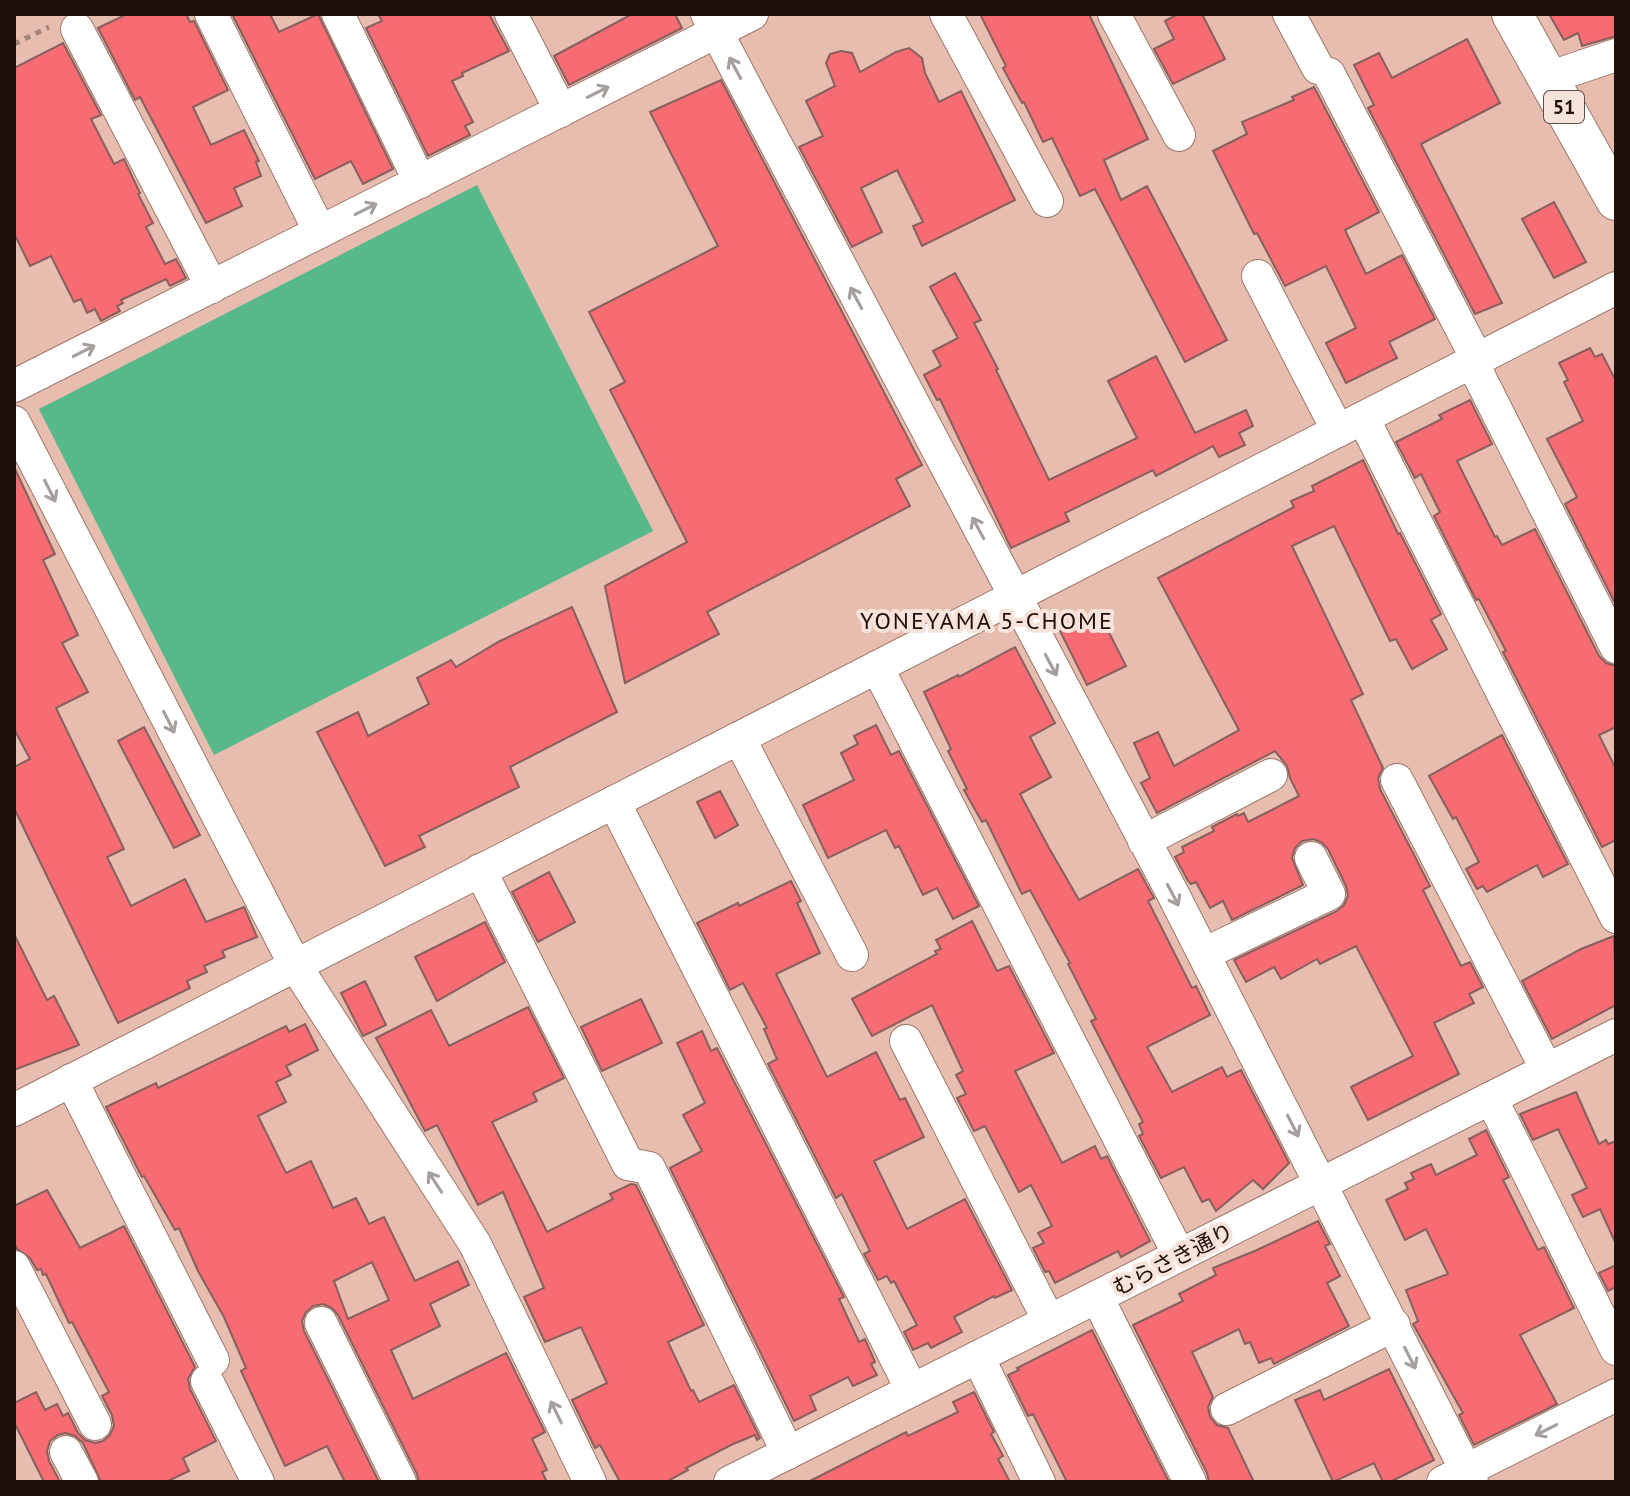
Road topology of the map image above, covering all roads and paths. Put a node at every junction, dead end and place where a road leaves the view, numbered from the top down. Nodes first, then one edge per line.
1 (211, 14) edge
2 (338, 14) edge
3 (511, 14) edge
4 (752, 14) edge
5 (946, 14) edge
6 (1114, 14) edge
7 (1289, 14) edge
8 (1519, 16) edge
9 (712, 24) edge
10 (67, 26) joint
11 (14, 34) edge
12 (16, 43) edge
13 (1616, 55) edge
14 (1548, 78) junction
15 (561, 111) junction
16 (1179, 135) dead end
17 (420, 182) junction
18 (1616, 200) edge
19 (1047, 201) dead end
20 (320, 232) junction
21 (1258, 276) dead end
22 (212, 287) junction
23 (1616, 288) edge
24 (1474, 361) junction
25 (14, 386) edge
26 (14, 422) edge
27 (1350, 424) junction
28 (1014, 597) junction
29 (1616, 647) edge
30 (877, 667) junction
31 (739, 738) junction
32 (1271, 775) dead end
33 (1397, 780) dead end
34 (614, 802) junction
35 (1144, 841) junction
36 (1311, 858) dead end
37 (480, 870) junction
38 (1616, 917) edge
39 (1204, 954) junction
40 (852, 955) dead end
41 (295, 965) junction
42 (1614, 1040) edge
43 (906, 1041) dead end
44 (1547, 1070) junction
45 (71, 1080) junction
46 (1491, 1098) junction
47 (14, 1110) edge
48 (1322, 1184) junction
49 (1179, 1255) junction
50 (14, 1267) edge
51 (1097, 1297) junction
52 (1049, 1321) junction
53 (321, 1323) dead end
54 (1394, 1325) junction
55 (1616, 1349) edge
56 (978, 1357) junction
57 (912, 1390) junction
58 (1616, 1395) edge
59 (1227, 1409) dead end
60 (95, 1424) dead end
61 (66, 1452) dead end
62 (788, 1453) junction
63 (1460, 1478) edge
64 (82, 1482) edge
65 (258, 1482) edge
66 (400, 1482) edge
67 (590, 1482) edge
68 (730, 1482) edge
69 (1039, 1482) edge
70 (1190, 1482) edge

1 - 20 street
2 - 17 street
3 - 15 street
4 - 9 street
5 - 19 street
6 - 16 street
7 - 24 street
8 - 14 main road, 51
15 -> 9 street
28 -> 9 street
10 - 12 path
10 - 22 street
11 - 12 path
13 - 14 street
14 - 18 main road, 51
15 - 17 street
20 -> 17 street
20 - 22 street
21 - 27 street
25 -> 22 street
23 - 24 street
24 - 27 street
24 - 29 street
26 -> 41 street
27 - 28 street
27 - 38 street
28 - 30 street
28 -> 35 street
30 - 31 street
30 - 49 street
31 - 34 street
31 - 40 street
32 - 35 street
33 - 44 street
34 - 37 street
34 - 57 street
35 -> 39 street
36 - 39 street
37 - 41 street
37 - 62 street
39 -> 48 street
41 - 45 street
67 -> 41 street
42 - 44 street, むらさき通り
43 - 52 street
44 - 46 street, むらさき通り
45 - 47 street
45 - 65 street
46 - 48 street, むらさき通り
46 - 55 street
48 - 49 street, むらさき通り
48 - 54 street
49 - 51 street, むらさき通り
50 - 60 street
51 - 52 street, むらさき通り
51 - 70 street
52 - 56 street, むらさき通り
53 - 66 street
54 - 59 street
54 -> 63 street
56 - 57 street, むらさき通り
56 - 69 street
57 - 62 street, むらさき通り
58 -> 63 street
61 - 64 street
62 - 68 street, むらさき通り

